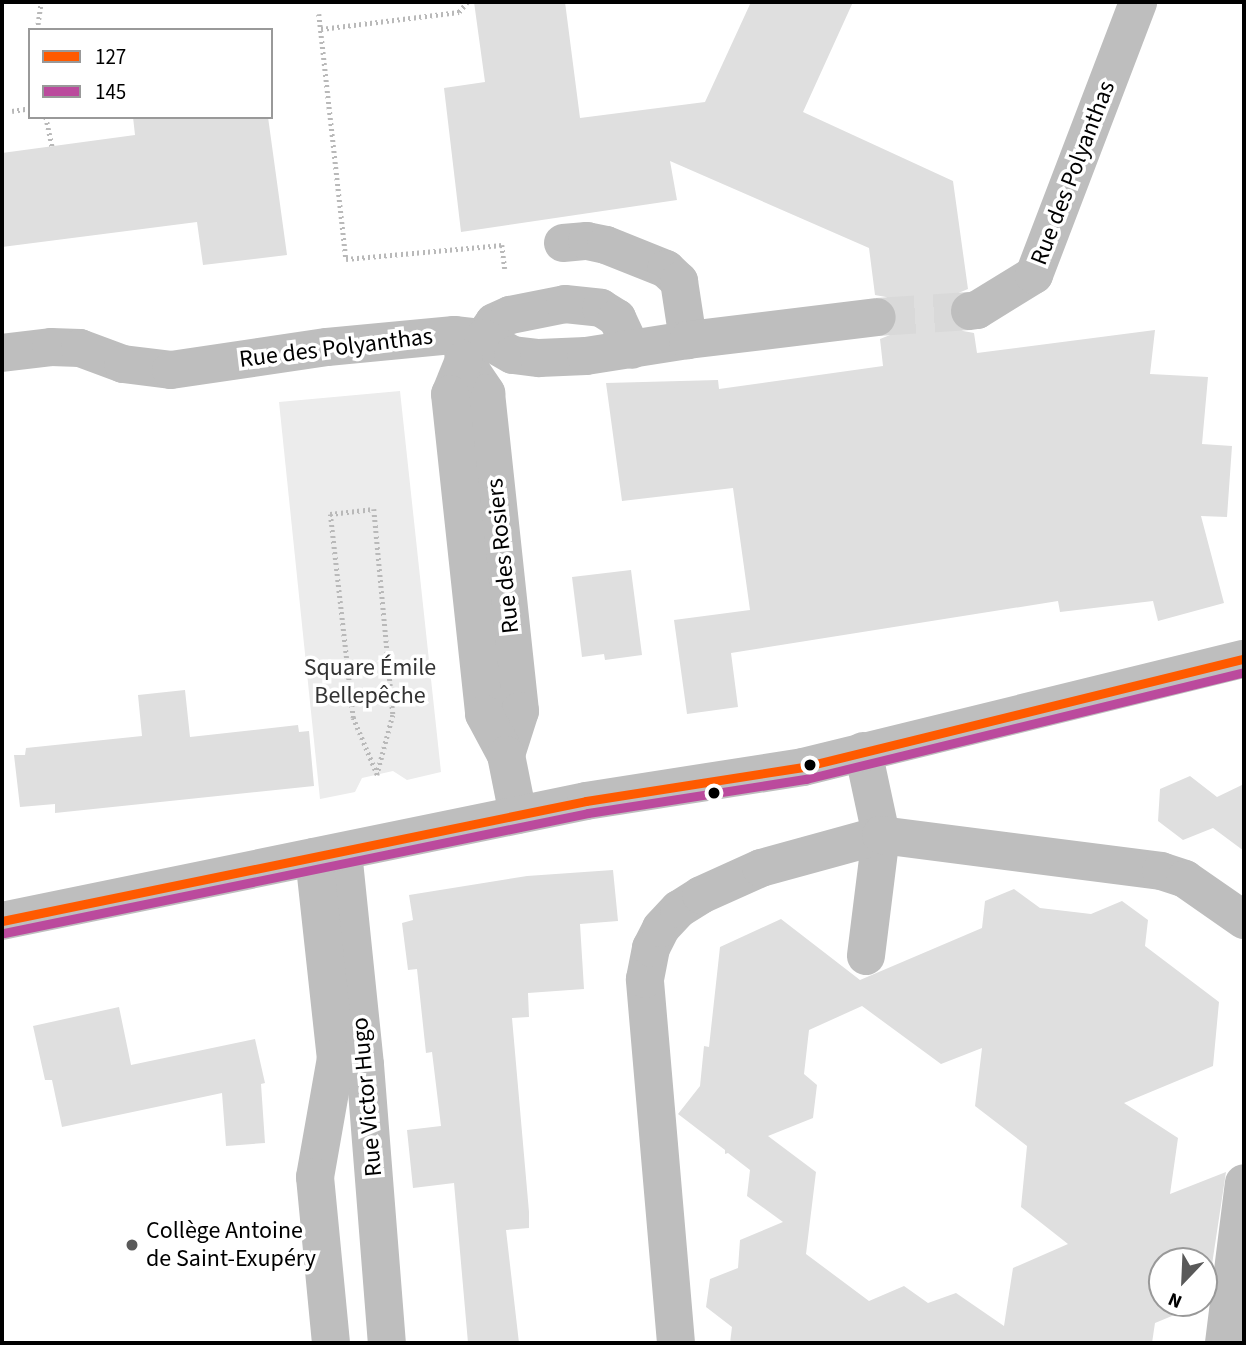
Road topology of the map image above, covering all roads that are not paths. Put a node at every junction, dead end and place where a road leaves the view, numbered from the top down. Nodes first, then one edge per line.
1 (1138, 2) edge
2 (563, 243) dead end
3 (970, 310) tunnel mouth
4 (877, 317) tunnel mouth
5 (479, 337) junction
6 (688, 340) junction
7 (632, 350) junction
8 (2, 353) edge
9 (1244, 659) edge
10 (863, 751) junction
11 (518, 815) junction
12 (881, 835) junction
13 (328, 854) junction
14 (1244, 920) edge
15 (2, 921) edge
16 (866, 956) dead end
17 (1244, 1183) edge
18 (331, 1343) edge
19 (387, 1343) edge
20 (676, 1343) edge
21 (1224, 1343) edge

1 - 3 street, Rue des Polyanthas
2 - 6 street
4 - 6 street
5 - 7 street
5 - 7 street, Rue des Polyanthas
5 - 8 street, Rue des Polyanthas
5 - 11 street, Rue des Rosiers
6 - 7 street
9 - 10 street
10 - 11 street
10 - 12 street
11 - 13 street
12 - 14 street
12 - 16 street
12 - 20 street
13 - 15 street
13 - 18 street, Rue Victor Hugo
13 - 19 street, Rue Victor Hugo
17 - 21 street

